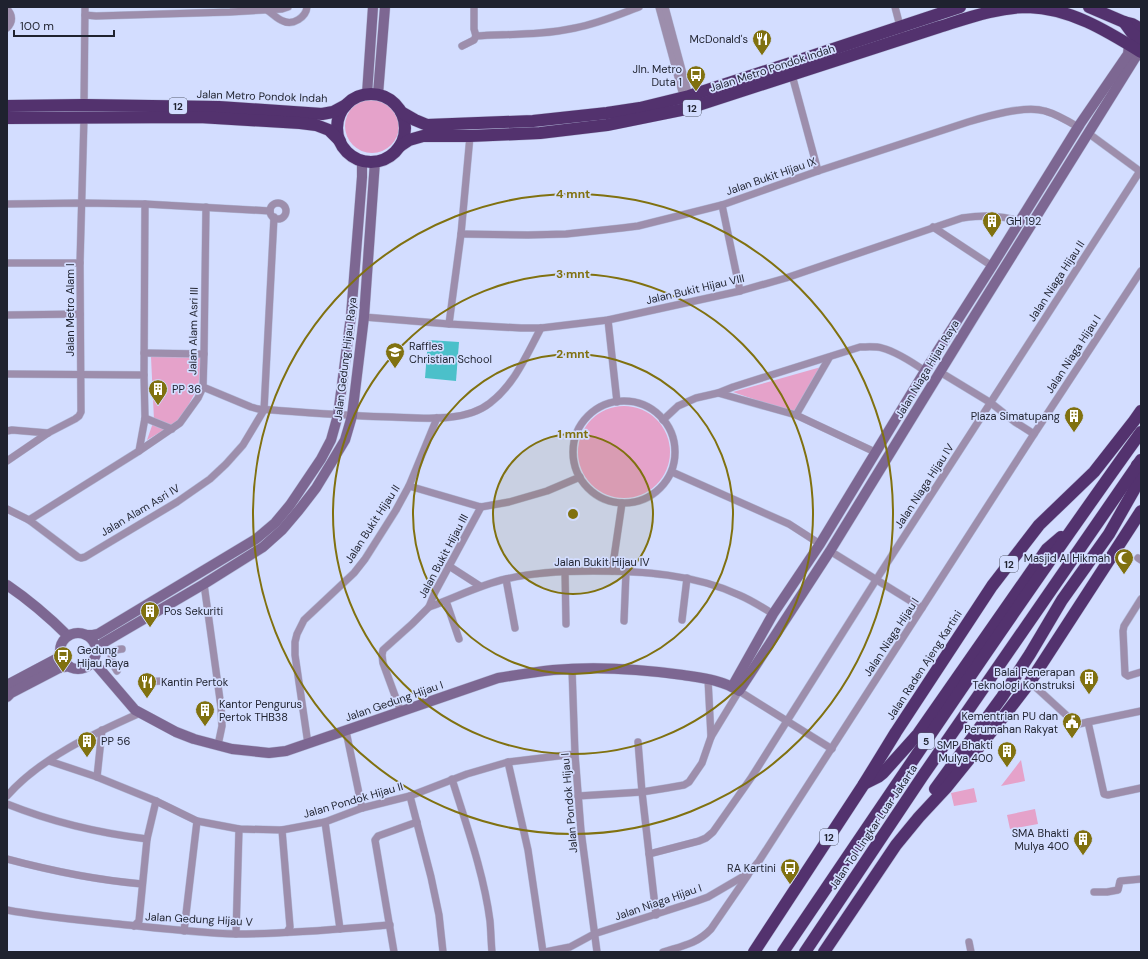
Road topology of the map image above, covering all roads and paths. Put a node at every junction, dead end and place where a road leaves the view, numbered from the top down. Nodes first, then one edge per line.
1 (85, 7) edge
2 (288, 7) edge
3 (307, 7) edge
4 (374, 7) edge
5 (384, 7) edge
6 (474, 7) edge
7 (639, 7) edge
8 (659, 7) edge
9 (666, 7) edge
10 (896, 7) edge
11 (960, 7) edge
12 (1089, 7) edge
13 (7, 9) edge
14 (230, 9) edge
15 (160, 10) edge
16 (267, 10) junction
17 (85, 15) junction
18 (1124, 22) junction
19 (7, 28) edge
20 (1141, 29) edge
21 (669, 32) junction
22 (902, 32) junction
23 (476, 36) junction
24 (1141, 40) edge
25 (462, 46) dead end
26 (1135, 52) edge
27 (369, 75) junction
28 (792, 75) junction
29 (379, 76) junction
30 (373, 94) junction
31 (686, 96) junction
32 (84, 105) junction
33 (346, 105) junction
34 (7, 106) edge
35 (689, 108) junction
36 (401, 112) junction
37 (7, 118) edge
38 (84, 118) junction
39 (1078, 127) junction
40 (1088, 133) junction
41 (470, 136) junction
42 (340, 141) junction
43 (400, 146) junction
44 (362, 160) junction
45 (375, 161) junction
46 (818, 171) junction
47 (1140, 171) edge
48 (362, 177) junction
49 (373, 177) junction
50 (82, 203) junction
51 (7, 204) edge
52 (145, 204) junction
53 (722, 205) junction
54 (206, 207) junction
55 (1020, 221) junction
56 (933, 227) junction
57 (461, 234) junction
58 (7, 263) edge
59 (80, 263) junction
60 (992, 266) junction
61 (1141, 271) edge
62 (740, 291) junction
63 (965, 308) junction
64 (80, 314) junction
65 (7, 315) edge
66 (975, 315) junction
67 (364, 317) junction
68 (608, 320) junction
69 (449, 324) junction
70 (541, 328) junction
71 (144, 353) junction
72 (204, 354) junction
73 (829, 358) junction
74 (925, 371) junction
75 (940, 372) junction
76 (7, 374) edge
77 (82, 374) junction
78 (144, 375) junction
79 (202, 387) junction
80 (718, 393) junction
81 (617, 402) junction
82 (991, 403) junction
83 (264, 410) junction
84 (1141, 411) edge
85 (338, 415) junction
86 (796, 415) junction
87 (352, 416) junction
88 (145, 418) junction
89 (437, 418) junction
90 (663, 420) junction
91 (172, 429) junction
92 (7, 431) edge
93 (1141, 432) edge
94 (48, 433) junction
95 (1034, 434) junction
96 (138, 451) junction
97 (874, 452) junction
98 (7, 461) edge
99 (1139, 463) edge
100 (672, 472) junction
101 (580, 477) junction
102 (409, 486) junction
103 (622, 503) junction
104 (481, 507) junction
105 (7, 509) edge
106 (1141, 511) edge
107 (29, 520) junction
108 (1070, 531) junction
109 (820, 544) junction
110 (830, 551) junction
111 (449, 566) junction
112 (565, 571) junction
113 (612, 571) junction
114 (626, 572) junction
115 (798, 577) junction
116 (687, 578) junction
117 (506, 579) junction
118 (876, 580) junction
119 (204, 584) junction
120 (808, 584) junction
121 (7, 585) edge
122 (480, 586) junction
123 (1141, 599) edge
124 (446, 601) junction
125 (429, 607) junction
126 (922, 608) junction
127 (773, 614) junction
128 (682, 620) dead end
129 (624, 621) dead end
130 (566, 624) dead end
131 (515, 628) dead end
132 (86, 635) junction
133 (68, 636) junction
134 (459, 639) dead end
135 (122, 650) dead end
136 (61, 654) junction
137 (94, 657) junction
138 (69, 666) junction
139 (572, 669) junction
140 (117, 671) dead end
141 (1141, 672) edge
142 (708, 679) junction
143 (162, 681) dead end
144 (142, 682) dead end
145 (1030, 682) junction
146 (8, 691) edge
147 (735, 692) junction
148 (1141, 710) edge
149 (401, 712) junction
150 (140, 713) junction
151 (787, 721) junction
152 (1088, 722) junction
153 (102, 730) junction
154 (346, 731) junction
155 (711, 737) junction
156 (638, 742) dead end
157 (308, 744) junction
158 (218, 745) junction
159 (832, 749) junction
160 (575, 754) junction
161 (49, 761) junction
162 (508, 762) junction
163 (97, 777) junction
164 (452, 779) junction
165 (864, 784) junction
166 (1141, 788) edge
167 (642, 792) junction
168 (7, 796) edge
169 (410, 796) junction
170 (578, 796) junction
171 (156, 801) junction
172 (7, 804) edge
173 (362, 808) junction
174 (919, 817) junction
175 (197, 821) junction
176 (325, 822) junction
177 (417, 822) junction
178 (239, 829) junction
179 (282, 830) junction
180 (147, 839) junction
181 (649, 854) junction
182 (7, 859) edge
183 (749, 873) junction
184 (1141, 879) edge
185 (142, 884) junction
186 (1094, 892) dead end
187 (7, 910) edge
188 (656, 916) junction
189 (390, 925) junction
190 (134, 926) junction
191 (340, 929) junction
192 (184, 931) junction
193 (287, 932) junction
194 (236, 934) junction
195 (594, 934) junction
196 (969, 942) dead end
197 (394, 952) edge
198 (443, 952) edge
199 (492, 952) edge
200 (544, 952) edge
201 (597, 952) edge
202 (663, 952) edge
203 (754, 952) edge
204 (783, 952) edge
205 (805, 952) edge
206 (824, 952) edge
207 (971, 952) edge

1 - 17 street
2 - 16 street
3 - 16 street
4 - 27 street
5 - 29 street
6 - 23 street
7 - 23 street
8 - 21 street
9 - 21 street
10 - 22 street
11 - 22 highway, Jalan Metro Pondok Indah / 12
12 - 18 highway
13 - 19 street
14 - 15 street
14 - 16 street
15 - 17 street
17 - 32 street
18 - 20 highway
18 - 24 highway
21 - 31 street
22 - 26 highway, Jalan Metro Pondok Indah / 12
22 - 28 highway, Jalan Metro Pondok Indah / 12
22 - 31 highway, Jalan Metro Pondok Indah / 12
23 - 25 street
26 - 39 street, Jalan Niaga Hijau Raya
26 - 40 street, Jalan Niaga Hijau Raya
27 - 29 street
27 - 30 street
28 - 35 highway, Jalan Metro Pondok Indah / 12
28 - 46 street
29 - 30 street
30 - 33 highway, 12
30 - 36 highway, 12
31 - 35 street
31 - 36 highway, Jalan Metro Pondok Indah / 12
32 - 33 highway, Jalan Metro Pondok Indah / 12
32 - 34 highway, Jalan Metro Pondok Indah / 12
33 - 42 highway
35 - 41 highway, Jalan Metro Pondok Indah / 12
36 - 43 highway
37 - 38 highway, 12
38 - 42 highway, 12
38 - 50 street, Jalan Metro Alam I
39 - 46 street, Jalan Bukit Hijau IX
39 - 55 street, Jalan Niaga Hijau Raya
40 - 47 street
40 - 66 street, Jalan Niaga Hijau Raya
41 - 43 highway, Jalan Metro Pondok Indah / 12
41 - 57 street
42 - 44 highway, 12
43 - 45 highway, 12
44 - 45 highway, 12
44 - 48 street, Jalan Gedung Hijau Raya
45 - 49 street, Jalan Gedung Hijau Raya
46 - 53 street, Jalan Bukit Hijau IX
47 - 82 street, Jalan Niaga Hijau II
48 - 49 street
48 - 85 street, Jalan Gedung Hijau Raya
49 - 67 street, Jalan Gedung Hijau Raya
50 - 51 street
50 - 52 street
50 - 59 street, Jalan Metro Alam I
52 - 54 street
52 - 71 street
53 - 57 street, Jalan Bukit Hijau IX
53 - 62 street
54 - 72 street, Jalan Alam Asri III
54 - 83 street
55 - 56 street, Jalan Bukit Hijau VIII
55 - 60 street, Jalan Niaga Hijau Raya
56 - 60 street
56 - 62 street, Jalan Bukit Hijau VIII
57 - 69 street
58 - 59 street
59 - 64 street, Jalan Metro Alam I
60 - 63 street, Jalan Niaga Hijau Raya
61 - 95 street, Jalan Niaga Hijau I
62 - 68 street, Jalan Bukit Hijau VIII
63 - 66 street
63 - 74 street, Jalan Niaga Hijau Raya
64 - 65 street
64 - 77 street, Jalan Metro Alam I
66 - 75 street, Jalan Niaga Hijau Raya
67 - 69 street, Jalan Bukit Hijau VIII
67 - 87 street, Jalan Gedung Hijau Raya
68 - 70 street, Jalan Bukit Hijau VIII
68 - 81 street
69 - 70 street, Jalan Bukit Hijau VIII
70 - 89 street
71 - 72 street
71 - 78 street
72 - 79 street, Jalan Alam Asri III
73 - 74 street
73 - 80 street
73 - 86 street
74 - 97 street, Jalan Niaga Hijau Raya
75 - 82 street
75 - 110 street, Jalan Niaga Hijau Raya
76 - 77 street
77 - 78 street
77 - 94 street, Jalan Metro Alam I
78 - 88 street
79 - 83 street
79 - 91 street, Jalan Alam Asri III
80 - 86 street
80 - 90 street
81 - 90 street
81 - 101 street
82 - 95 street
82 - 118 street, Jalan Niaga Hijau IV
83 - 85 street
83 - 107 street, Jalan Alam Asri IV
84 - 165 highway, Jalan Raden Ajeng Kartini / 12
85 - 87 street
85 - 132 street, Jalan Gedung Hijau Raya
86 - 97 street
87 - 89 street
87 - 119 street, Jalan Gedung Hijau Raya
88 - 91 street
88 - 96 street
89 - 102 street, Jalan Bukit Hijau II
90 - 100 street
91 - 96 street, Jalan Alam Asri III
92 - 94 street
93 - 108 highway, Jalan Tol Lingkar Luar Jakarta / 5
94 - 98 street, Jalan Metro Alam I
95 - 126 street, Jalan Niaga Hijau I
96 - 107 street, Jalan Alam Asri III
97 - 109 street, Jalan Niaga Hijau Raya
99 - 174 highway
99 - 205 highway, Jalan Tol Lingkar Luar Jakarta / 5
100 - 103 street
100 - 109 street
101 - 103 street
101 - 104 street
102 - 104 street
102 - 157 street, Jalan Bukit Hijau II
103 - 113 street
104 - 111 street, Jalan Bukit Hijau III
105 - 107 street, Jalan Alam Asri IV
106 - 145 highway
108 - 165 highway
108 - 204 highway, Jalan Tol Lingkar Luar Jakarta / 5
109 - 115 street, Jalan Niaga Hijau Raya
110 - 118 street
110 - 120 street, Jalan Niaga Hijau Raya
111 - 122 street
111 - 125 street, Jalan Bukit Hijau III
112 - 113 street, Jalan Bukit Hijau IV
112 - 117 street, Jalan Bukit Hijau IV
112 - 130 street
113 - 114 street, Jalan Bukit Hijau IV
114 - 116 street, Jalan Bukit Hijau IV
114 - 129 street
115 - 120 street
115 - 127 street, Jalan Niaga Hijau Raya
116 - 127 street, Jalan Bukit Hijau IV
116 - 128 street
117 - 122 street, Jalan Bukit Hijau IV
117 - 131 street
118 - 126 street
118 - 151 street, Jalan Niaga Hijau IV
119 - 137 street, Jalan Gedung Hijau Raya
119 - 158 street
120 - 147 street, Jalan Niaga Hijau Raya
121 - 133 street
122 - 124 street, Jalan Bukit Hijau IV
123 - 141 street
124 - 125 street, Jalan Bukit Hijau IV
124 - 134 street
125 - 149 street, Jalan Bukit Hijau III
126 - 159 street, Jalan Niaga Hijau I
127 - 147 street, Jalan Niaga Hijau Raya
132 - 133 street
132 - 137 street
133 - 136 street
135 - 140 street
136 - 138 street
136 - 146 street
137 - 138 street
137 - 150 street, Jalan Gedung Hijau I
138 - 146 street
139 - 142 street, Jalan Gedung Hijau I
139 - 149 street, Jalan Gedung Hijau I
139 - 160 street, Jalan Pondok Hijau I
142 - 147 street, Jalan Gedung Hijau I
142 - 155 street
143 - 144 street
145 - 152 street
145 - 174 highway
147 - 151 street
147 - 155 street
148 - 152 street
149 - 154 street, Jalan Gedung Hijau I
150 - 153 street
150 - 158 street, Jalan Gedung Hijau I
151 - 159 street
151 - 181 street, Jalan Niaga Hijau IV
152 - 166 street
153 - 161 street
153 - 163 street
154 - 157 street, Jalan Gedung Hijau I
154 - 173 street
155 - 167 street
156 - 167 street
157 - 158 street, Jalan Gedung Hijau I
159 - 183 street, Jalan Niaga Hijau I
160 - 162 street, Jalan Pondok Hijau II
160 - 170 street, Jalan Pondok Hijau I
161 - 163 street, Jalan Pondok Hijau II
161 - 168 street
162 - 164 street, Jalan Pondok Hijau II
162 - 200 street
163 - 171 street, Jalan Pondok Hijau II
164 - 169 street, Jalan Pondok Hijau II
164 - 199 street
165 - 203 highway, Jalan Raden Ajeng Kartini / 12
167 - 170 street
167 - 181 street
169 - 173 street, Jalan Pondok Hijau II
169 - 177 street
170 - 195 street, Jalan Pondok Hijau I
171 - 175 street, Jalan Pondok Hijau II
171 - 180 street
172 - 180 street
173 - 176 street, Jalan Pondok Hijau II
174 - 206 highway
175 - 178 street, Jalan Pondok Hijau II
175 - 192 street
176 - 179 street, Jalan Pondok Hijau II
176 - 191 street
177 - 189 street
177 - 198 street
178 - 179 street, Jalan Pondok Hijau II
178 - 194 street
179 - 193 street
180 - 185 street
181 - 188 street
182 - 185 street
183 - 188 street, Jalan Niaga Hijau I
183 - 202 street
184 - 186 street
185 - 190 street
187 - 190 street, Jalan Gedung Hijau V
188 - 195 street, Jalan Niaga Hijau I
189 - 191 street, Jalan Gedung Hijau V
189 - 197 street
190 - 192 street, Jalan Gedung Hijau V
191 - 193 street, Jalan Gedung Hijau V
192 - 194 street, Jalan Gedung Hijau V
193 - 194 street, Jalan Gedung Hijau V
195 - 200 street, Jalan Niaga Hijau I
195 - 201 street, Jalan Pondok Hijau I
196 - 207 street

